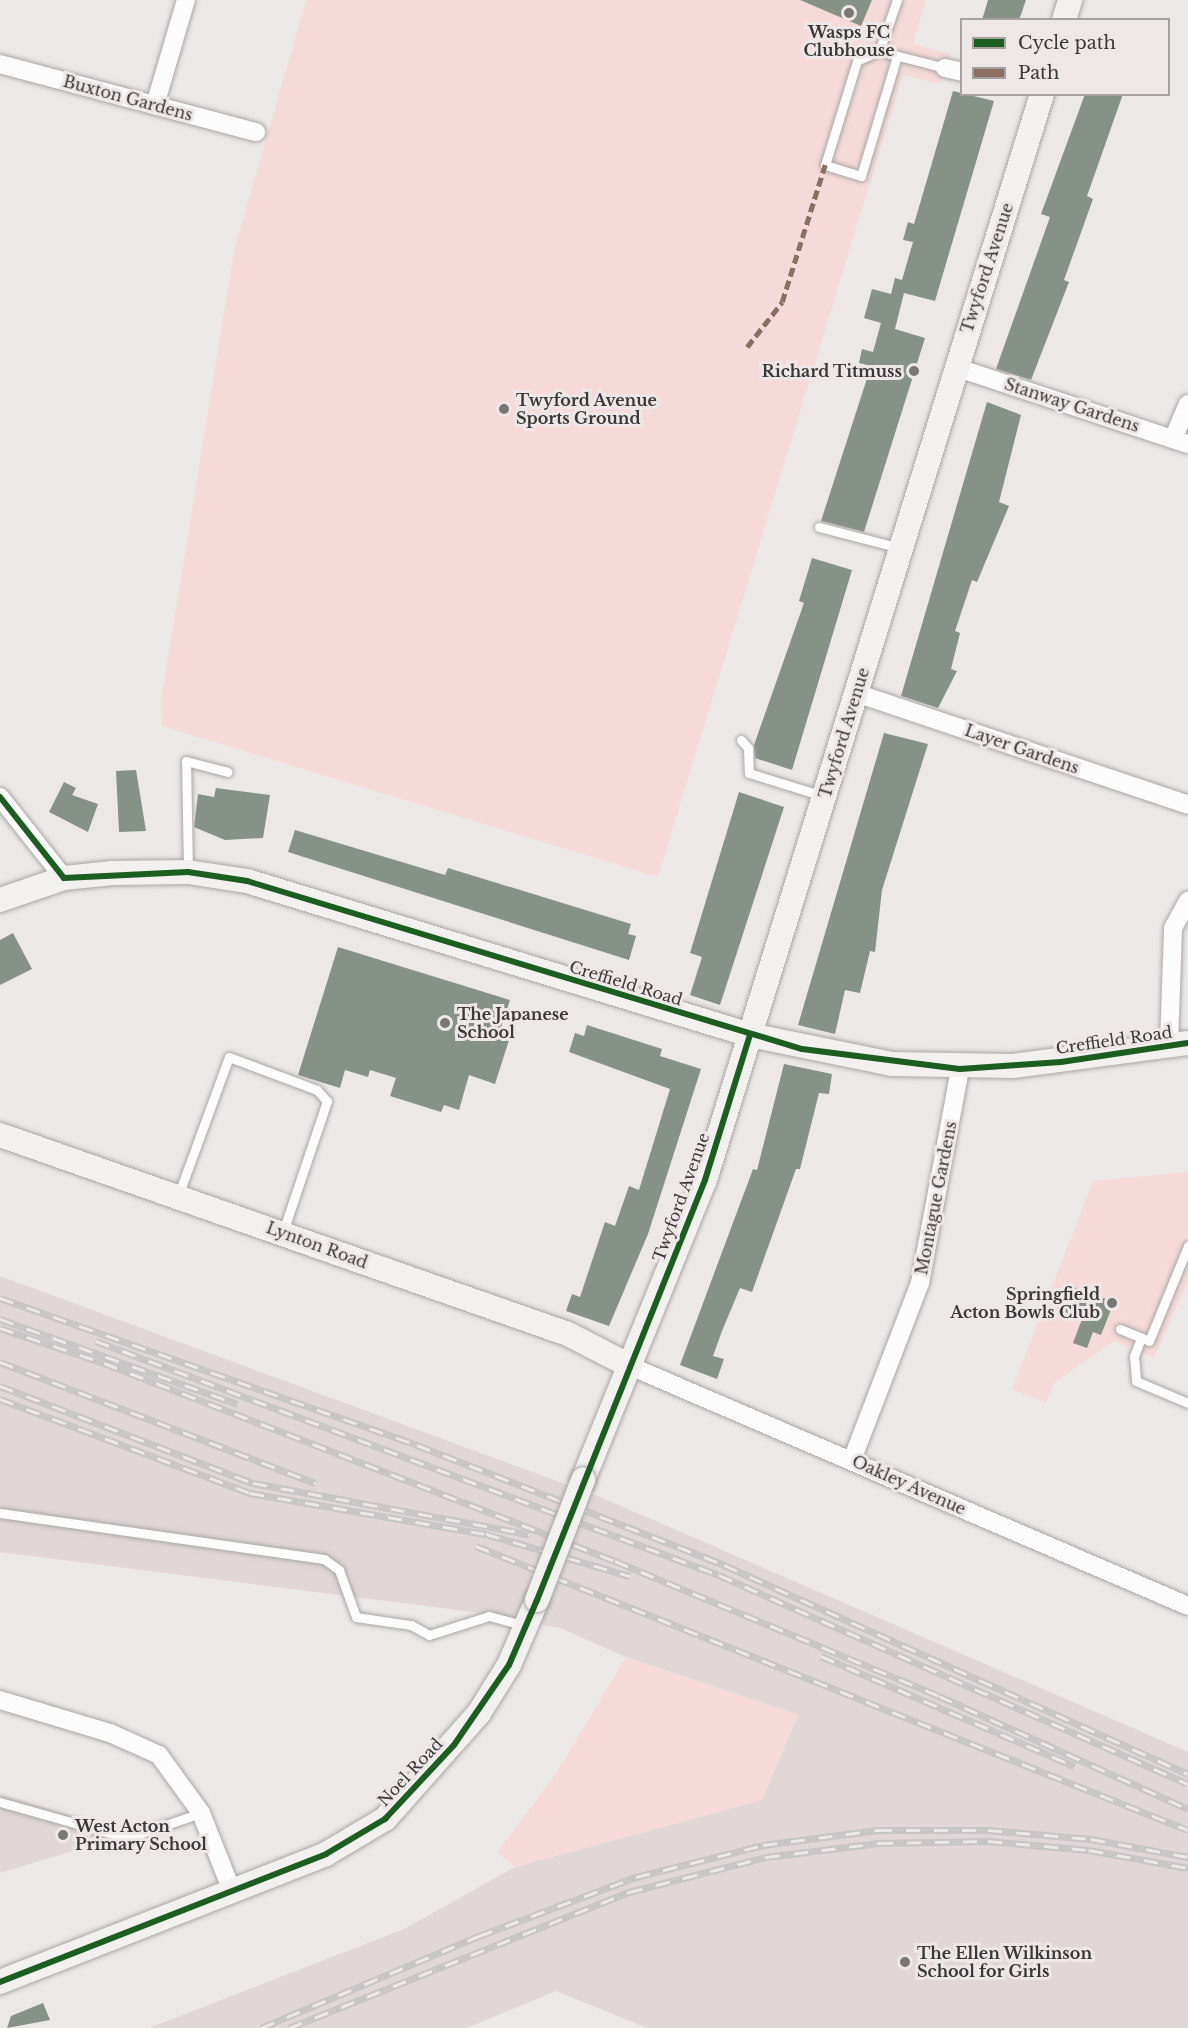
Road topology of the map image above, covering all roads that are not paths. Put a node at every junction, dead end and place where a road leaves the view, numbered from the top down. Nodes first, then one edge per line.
1 (186, 0) edge
2 (897, 0) edge
3 (1070, 0) edge
4 (1065, 18) edge
5 (879, 51) junction
6 (897, 56) junction
7 (0, 64) edge
8 (953, 70) edge
9 (1041, 96) edge
10 (155, 105) junction
11 (256, 132) dead end
12 (955, 368) junction
13 (1188, 404) edge
14 (1181, 441) edge
15 (819, 527) dead end
16 (900, 548) junction
17 (856, 693) junction
18 (741, 740) dead end
19 (228, 772) dead end
20 (0, 797) edge
21 (825, 797) junction
22 (1188, 805) edge
23 (188, 872) junction
24 (64, 878) junction
25 (0, 900) edge
26 (1188, 901) edge
27 (750, 1035) junction
28 (1178, 1043) edge
29 (960, 1069) junction
30 (0, 1136) edge
31 (178, 1196) junction
32 (282, 1233) junction
33 (1188, 1246) edge
34 (1120, 1329) dead end
35 (1141, 1338) junction
36 (630, 1366) junction
37 (1188, 1403) edge
38 (852, 1460) junction
39 (0, 1513) edge
40 (1188, 1605) edge
41 (526, 1626) junction
42 (0, 1700) edge
43 (0, 1802) edge
44 (201, 1813) junction
45 (232, 1891) junction
46 (0, 1982) edge

1 - 10 street
2 - 5 lane
3 - 4 street
5 - 6 lane
5 - 6 lane
6 - 8 lane
7 - 10 street, Buxton Gardens
9 - 12 street, Twyford Avenue
10 - 11 street, Buxton Gardens
12 - 14 street, Stanway Gardens
12 - 16 street, Twyford Avenue
13 - 14 street
15 - 16 lane
16 - 17 street, Twyford Avenue
17 - 21 street, Twyford Avenue
17 - 22 street, Layer Gardens
18 - 21 lane
19 - 23 lane
20 - 24 street
21 - 27 street, Twyford Avenue
23 - 24 street, Creffield Road
23 - 27 street, Creffield Road
24 - 25 street, Creffield Road
26 - 28 street
27 - 29 street, Creffield Road
27 - 36 street, Twyford Avenue
28 - 29 street, Creffield Road
29 - 38 street, Montague Gardens
30 - 31 street, Lynton Road
31 - 32 street, Lynton Road
31 - 32 lane
32 - 36 street, Lynton Road
33 - 35 lane
34 - 35 lane
35 - 37 lane
36 - 38 street, Oakley Avenue
36 - 41 street, Noel Road, bridge
38 - 40 street, Oakley Avenue
39 - 41 lane
41 - 45 street, Noel Road
42 - 44 street
43 - 44 lane
44 - 45 street
45 - 46 street, Noel Road

